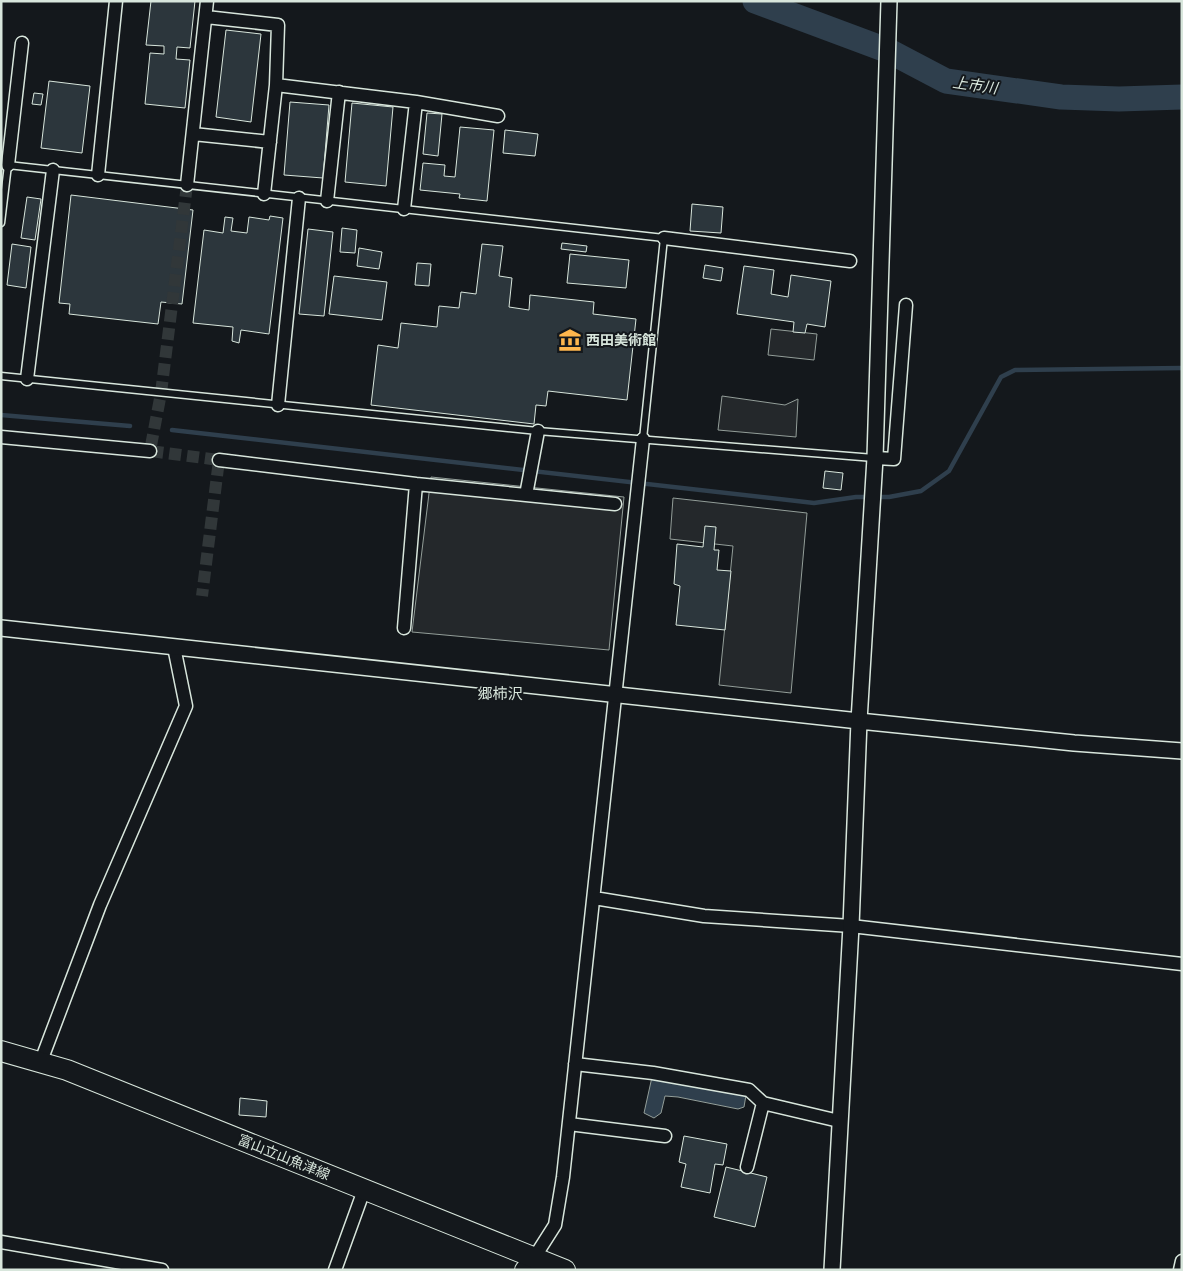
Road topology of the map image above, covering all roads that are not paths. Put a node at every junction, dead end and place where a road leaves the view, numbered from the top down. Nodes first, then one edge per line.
1 (116, 1) edge
2 (207, 1) edge
3 (889, 1) edge
4 (206, 17) junction
5 (22, 43) dead end
6 (276, 84) junction
7 (339, 92) junction
8 (416, 102) junction
9 (498, 116) dead end
10 (193, 134) junction
11 (270, 142) junction
12 (8, 165) junction
13 (53, 170) junction
14 (98, 175) junction
15 (187, 185) junction
16 (264, 194) junction
17 (299, 198) junction
18 (327, 201) junction
19 (404, 209) junction
20 (1, 223) edge
21 (664, 238) junction
22 (850, 261) dead end
23 (906, 305) dead end
24 (1, 376) edge
25 (27, 379) junction
26 (278, 405) junction
27 (538, 431) junction
28 (1, 437) edge
29 (643, 439) junction
30 (150, 451) dead end
31 (876, 458) junction
32 (219, 460) dead end
33 (416, 484) junction
34 (526, 494) junction
35 (616, 504) dead end
36 (1, 628) edge
37 (404, 628) dead end
38 (174, 647) junction
39 (616, 693) junction
40 (860, 721) junction
41 (1182, 751) edge
42 (594, 898) junction
43 (851, 926) junction
44 (1182, 964) edge
45 (1, 1051) edge
46 (41, 1061) junction
47 (575, 1064) junction
48 (763, 1103) junction
49 (839, 1121) junction
50 (569, 1124) junction
51 (665, 1136) dead end
52 (747, 1167) dead end
53 (364, 1190) junction
54 (1, 1242) edge
55 (1182, 1261) edge
56 (529, 1264) edge
57 (162, 1270) edge
58 (335, 1270) edge
59 (565, 1270) edge
60 (832, 1270) edge
61 (1180, 1270) edge

1 - 14 street
2 - 4 street
3 - 31 street
4 - 6 street
4 - 10 street
5 - 12 street
6 - 7 street
6 - 11 street
7 - 8 street
7 - 18 street
8 - 9 street
8 - 19 street
10 - 11 street
10 - 15 street
11 - 16 street
12 - 13 lane
12 - 20 lane
13 - 14 lane
13 - 25 street
14 - 15 lane
15 - 16 lane
16 - 17 lane
17 - 18 lane
17 - 26 street
18 - 19 lane
19 - 21 lane
21 - 22 street
21 - 29 lane
23 - 31 street
24 - 25 lane
25 - 26 lane
26 - 27 lane
27 - 29 lane
27 - 34 street
28 - 30 street
29 - 31 lane
29 - 39 street
31 - 40 street
32 - 33 street
33 - 34 street
33 - 37 street
34 - 35 street
36 - 38 street
38 - 39 street
38 - 46 street
39 - 40 street
39 - 42 street
40 - 41 street
40 - 43 street
42 - 43 street
42 - 47 street
43 - 44 street
43 - 49 street
45 - 46 main road, 富山立山魚津線
46 - 53 main road, 富山立山魚津線
47 - 48 street
47 - 50 street
48 - 49 street
48 - 52 street
49 - 60 street
50 - 51 street
50 - 56 street
53 - 56 main road, 富山立山魚津線
53 - 58 street
54 - 57 street
55 - 61 street
56 - 59 main road, 富山立山魚津線

